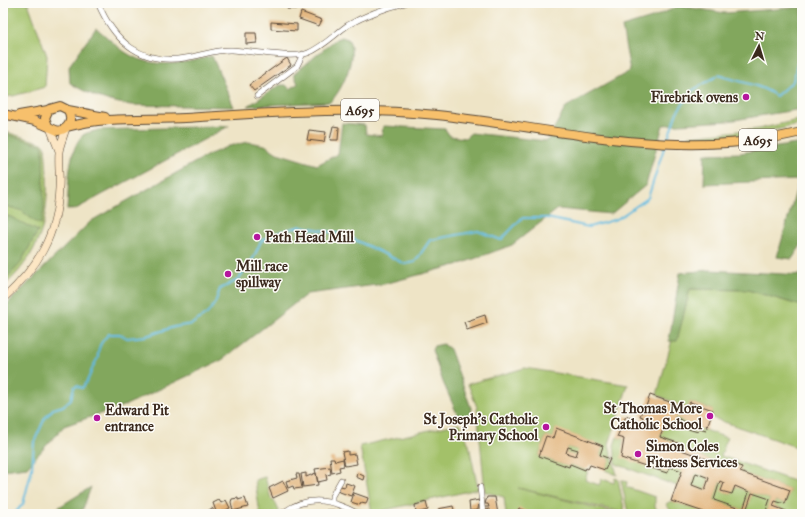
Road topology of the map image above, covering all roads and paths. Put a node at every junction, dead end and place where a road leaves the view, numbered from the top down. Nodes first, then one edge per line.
1 (98, 3) edge
2 (405, 3) edge
3 (303, 54) junction
4 (257, 96) dead end
5 (48, 110) junction
6 (68, 110) junction
7 (3, 114) edge
8 (14, 115) junction
9 (116, 119) junction
10 (49, 127) junction
11 (67, 128) junction
12 (802, 132) edge
13 (59, 151) junction
14 (3, 299) edge
15 (341, 480) dead end
16 (480, 487) dead end
17 (332, 502) junction
18 (284, 512) dead end
19 (358, 514) edge
20 (483, 514) edge

1 - 3 street
2 - 3 street
3 - 4 street
5 - 6 main road, A695
5 - 8 main road, A695
5 - 10 main road
6 - 9 main road, A695
6 - 11 main road
7 - 8 main road, A695
8 - 10 main road, A695
9 - 11 main road, A695
9 - 12 main road, A695
10 - 11 main road, A695
10 - 13 street
11 - 13 street
13 - 14 street
15 - 17 street
16 - 20 street
17 - 18 street
17 - 19 street

